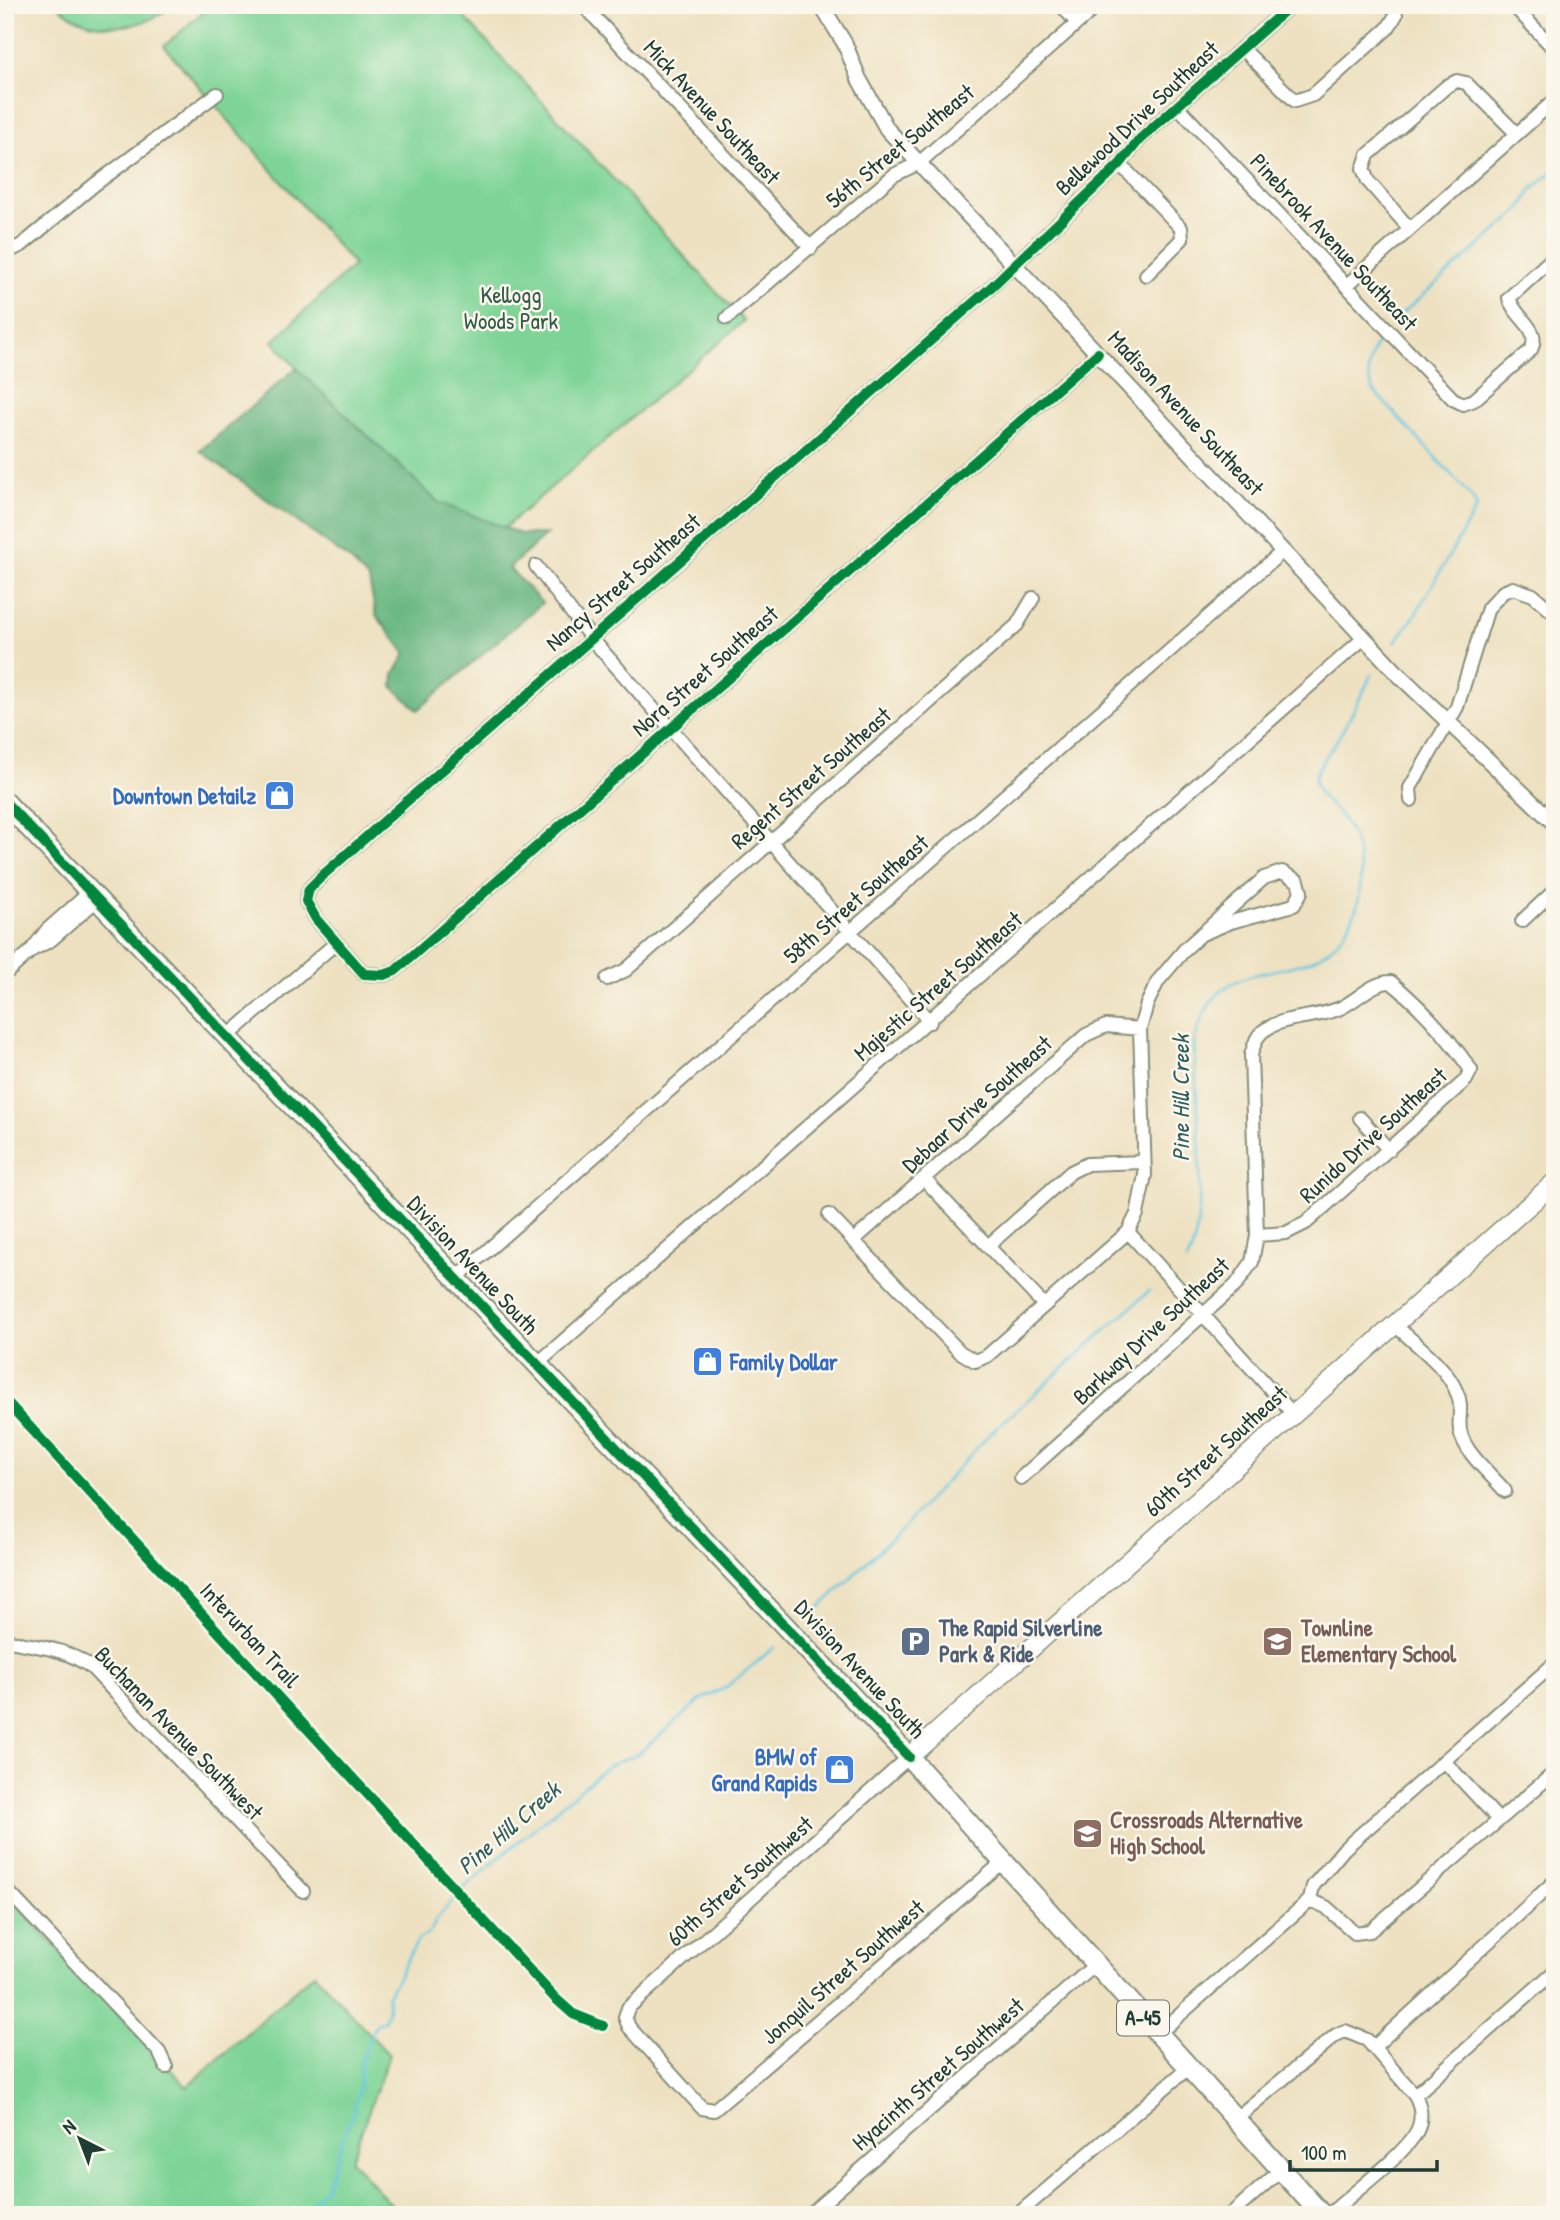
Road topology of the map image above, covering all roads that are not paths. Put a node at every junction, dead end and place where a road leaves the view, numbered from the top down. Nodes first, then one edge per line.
1 (583, 5) edge
2 (821, 5) edge
3 (1060, 5) edge
4 (1098, 5) edge
5 (1291, 5) edge
6 (1393, 5) edge
7 (1513, 5) edge
8 (1077, 23) junction
9 (1242, 48) junction
10 (1555, 50) edge
11 (217, 94) dead end
12 (1555, 100) edge
13 (1177, 106) junction
14 (1517, 134) junction
15 (919, 163) junction
16 (1120, 164) junction
17 (1409, 228) junction
18 (811, 248) junction
19 (5, 253) edge
20 (1555, 256) edge
21 (1013, 264) junction
22 (1146, 275) dead end
23 (1346, 286) junction
24 (727, 318) dead end
25 (1098, 353) junction
26 (1283, 551) junction
27 (536, 566) dead end
28 (1033, 598) dead end
29 (1555, 614) edge
30 (591, 638) junction
31 (1364, 638) junction
32 (1449, 723) junction
33 (672, 729) junction
34 (1410, 800) dead end
35 (5, 802) edge
36 (1555, 824) edge
37 (771, 842) junction
38 (1555, 890) edge
39 (94, 896) junction
40 (1522, 921) dead end
41 (851, 932) junction
42 (1202, 934) junction
43 (336, 943) junction
44 (5, 974) edge
45 (607, 979) dead end
46 (930, 1022) junction
47 (1140, 1029) junction
48 (228, 1036) junction
49 (1471, 1070) joint
50 (1360, 1118) dead end
51 (1389, 1150) junction
52 (1142, 1162) junction
53 (924, 1179) junction
54 (1555, 1182) edge
55 (829, 1215) dead end
56 (1128, 1232) junction
57 (1257, 1234) junction
58 (853, 1241) junction
59 (988, 1246) junction
60 (456, 1278) junction
61 (1044, 1304) junction
62 (1204, 1314) junction
63 (1395, 1325) junction
64 (537, 1364) junction
65 (1294, 1415) junction
66 (1021, 1478) dead end
67 (1504, 1491) dead end
68 (5, 1640) edge
69 (1555, 1662) edge
70 (909, 1757) junction
71 (1444, 1760) junction
72 (1555, 1772) edge
73 (1499, 1820) junction
74 (1003, 1862) junction
75 (1555, 1881) edge
76 (5, 1888) edge
77 (303, 1891) dead end
78 (1310, 1900) junction
79 (1095, 1965) junction
80 (1555, 1971) edge
81 (1158, 2034) junction
82 (1374, 2048) junction
83 (166, 2067) dead end
84 (1188, 2068) junction
85 (1415, 2095) junction
86 (710, 2110) joint
87 (1236, 2119) junction
88 (1282, 2170) junction
89 (809, 2215) edge
90 (1017, 2215) edge
91 (1230, 2215) edge
92 (1322, 2215) edge
93 (1329, 2215) edge

1 - 18 street, Mick Avenue Southeast
2 - 15 street, Madison Avenue Southeast
3 - 8 street
4 - 8 street, 56th Street Southeast
5 - 9 street, Bellewood Drive Southeast
6 - 9 street
7 - 10 street
8 - 15 street, 56th Street Southeast
9 - 13 street, Bellewood Drive Southeast
11 - 19 street
12 - 14 street
13 - 16 street, Bellewood Drive Southeast
13 - 23 street, Pinebrook Avenue Southeast
14 - 17 street
14 - 17 street
15 - 18 street, 56th Street Southeast
15 - 21 street, Madison Avenue Southeast
16 - 21 street, Bellewood Drive Southeast
16 - 22 street
17 - 23 street
18 - 24 street, 56th Street Southeast
20 - 23 street, Pinebrook Avenue Southeast
21 - 25 street, Madison Avenue Southeast
21 - 30 street, Nancy Street Southeast
25 - 26 street, Madison Avenue Southeast
25 - 33 street, Nora Street Southeast
26 - 31 street, Madison Avenue Southeast
26 - 41 street, 58th Street Southeast
27 - 30 street
28 - 37 street, Regent Street Southeast
29 - 32 street
30 - 33 street
30 - 43 street, Nancy Street Southeast
31 - 32 street, Madison Avenue Southeast
31 - 46 street, Majestic Street Southeast
32 - 34 street
32 - 36 street, Madison Avenue Southeast
33 - 37 street
33 - 43 street, Nora Street Southeast
35 - 39 main road, Division Avenue South / A-45
37 - 41 street
37 - 45 street, Regent Street Southeast
38 - 40 street
39 - 44 street
39 - 48 main road, Division Avenue South / A-45
41 - 46 street
41 - 60 street, 58th Street Southeast
42 - 42 street
42 - 47 street
43 - 48 street
46 - 64 street, Majestic Street Southeast
47 - 52 street
47 - 53 street, Debaar Drive Southeast
48 - 60 main road, Division Avenue South / A-45
49 - 51 street, Runido Drive Southeast
49 - 57 street, Barkway Drive Southeast
50 - 51 street
51 - 57 street, Runido Drive Southeast
52 - 56 street
52 - 59 street
53 - 58 street, Debaar Drive Southeast
53 - 59 street
54 - 63 main road, 60th Street Southeast
55 - 58 street
56 - 61 street
56 - 62 street
57 - 62 street, Barkway Drive Southeast
58 - 61 street
59 - 61 street
60 - 64 main road, Division Avenue South / A-45
62 - 65 street
62 - 66 street, Barkway Drive Southeast
63 - 65 main road, 60th Street Southeast
63 - 67 street
64 - 70 main road, Division Avenue South / A-45
65 - 70 main road, 60th Street Southeast
68 - 77 street, Buchanan Avenue Southwest
69 - 71 street
70 - 74 main road, Division Avenue South / A-45
70 - 86 street, 60th Street Southwest
71 - 73 street
71 - 78 street
72 - 73 street
73 - 78 street
74 - 79 main road, Division Avenue South / A-45
74 - 86 street, Jonquil Street Southwest
75 - 82 street
76 - 83 street
78 - 81 street
79 - 81 main road, Division Avenue South / A-45
79 - 89 street, Hyacinth Street Southwest
80 - 85 street
81 - 84 main road, Division Avenue South / A-45
82 - 85 street
82 - 87 street
84 - 87 main road, Division Avenue South / A-45
84 - 90 street
85 - 93 street
87 - 88 main road, Division Avenue South / A-45
88 - 91 street
88 - 92 main road, Division Avenue South / A-45

